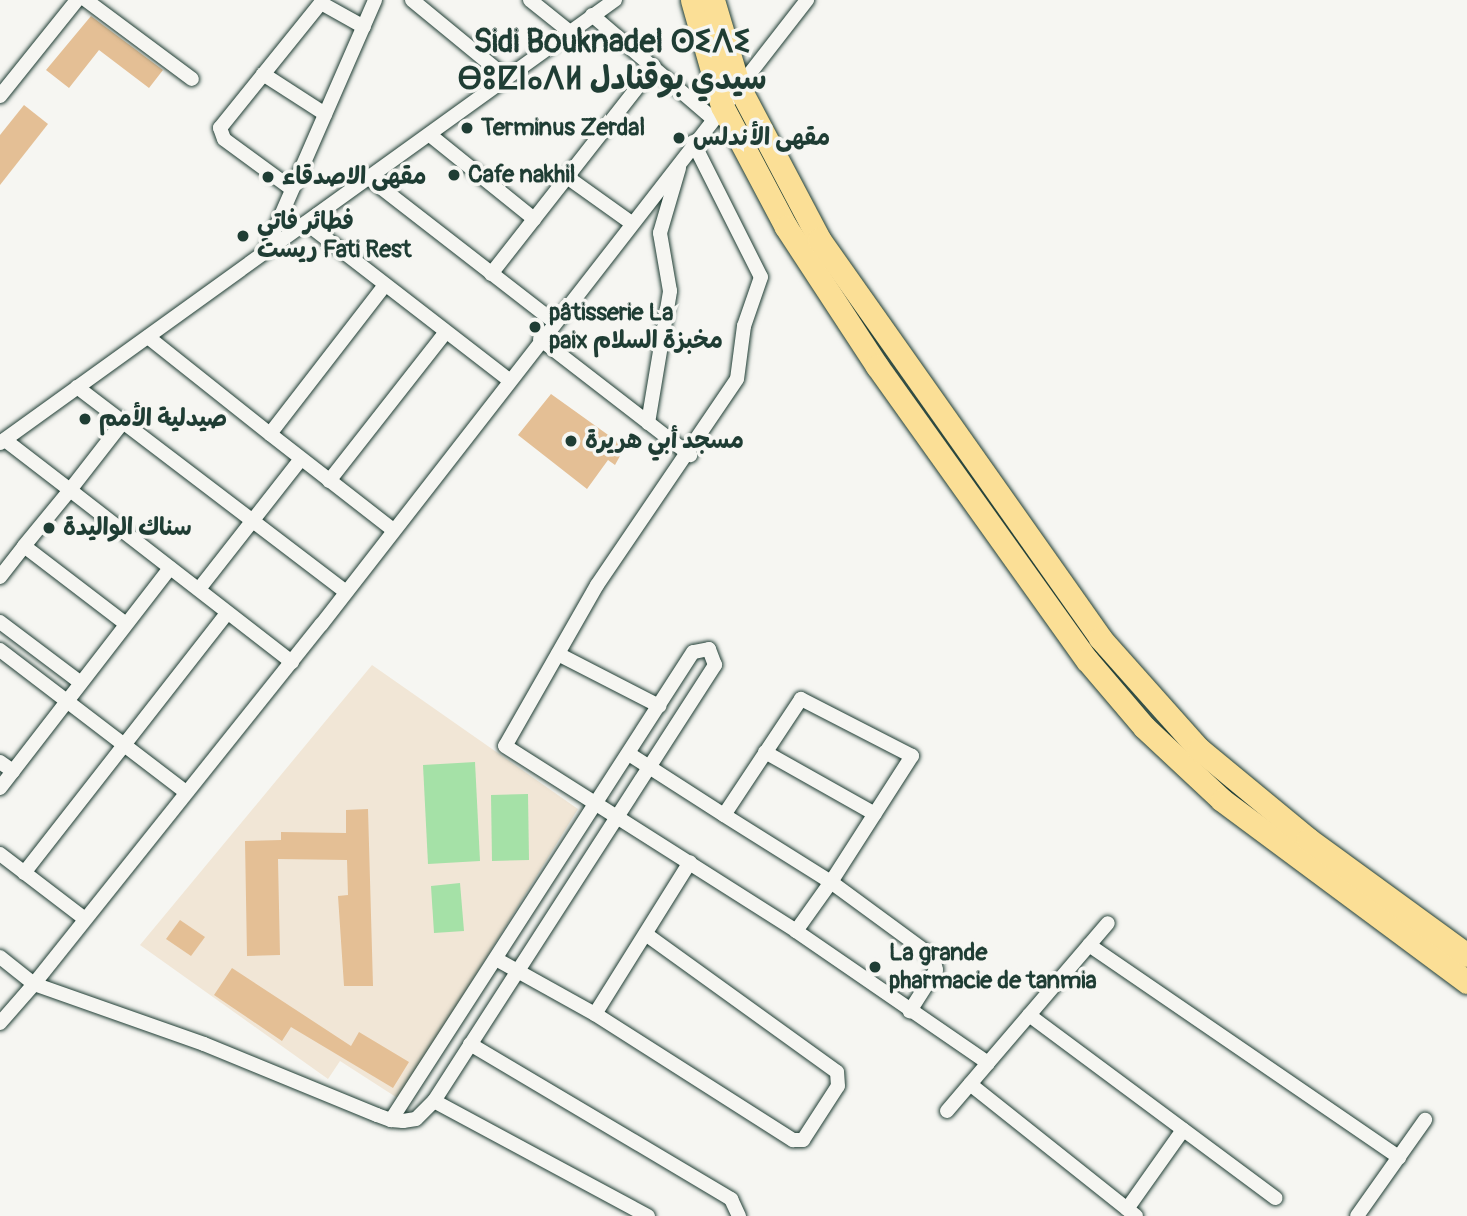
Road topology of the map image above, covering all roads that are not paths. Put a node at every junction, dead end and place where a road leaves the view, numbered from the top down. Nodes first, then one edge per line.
1 (77, 0) edge
2 (86, 0) edge
3 (376, 0) edge
4 (412, 0) edge
5 (530, 0) edge
6 (614, 0) edge
7 (692, 0) edge
8 (713, 0) edge
9 (807, 0) edge
10 (592, 15) junction
11 (363, 27) junction
12 (570, 32) junction
13 (654, 66) junction
14 (263, 74) junction
15 (507, 78) junction
16 (192, 79) dead end
17 (739, 87) junction
18 (0, 96) edge
19 (717, 112) junction
20 (325, 114) junction
21 (430, 135) junction
22 (693, 142) junction
23 (680, 163) junction
24 (567, 177) junction
25 (370, 179) junction
26 (292, 189) junction
27 (534, 219) junction
28 (630, 222) junction
29 (306, 223) junction
30 (264, 254) junction
31 (491, 274) junction
32 (385, 285) junction
33 (553, 321) junction
34 (446, 332) junction
35 (148, 337) junction
36 (540, 339) junction
37 (508, 379) junction
38 (77, 387) junction
39 (123, 422) junction
40 (648, 423) junction
41 (270, 434) junction
42 (2, 442) edge
43 (690, 454) junction
44 (301, 459) junction
45 (329, 481) junction
46 (70, 490) junction
47 (252, 522) junction
48 (392, 529) junction
49 (24, 546) junction
50 (170, 568) junction
51 (0, 576) edge
52 (199, 589) junction
53 (346, 592) junction
54 (227, 613) junction
55 (0, 622) edge
56 (126, 624) junction
57 (0, 650) edge
58 (558, 654) junction
59 (292, 662) junction
60 (81, 683) junction
61 (67, 701) junction
62 (659, 706) junction
63 (125, 744) junction
64 (765, 752) junction
65 (629, 754) junction
66 (0, 762) edge
67 (649, 766) junction
68 (13, 771) junction
69 (0, 788) edge
70 (186, 792) junction
71 (597, 804) junction
72 (875, 814) junction
73 (724, 815) junction
74 (618, 817) junction
75 (0, 854) edge
76 (690, 862) junction
77 (24, 873) junction
78 (831, 883) junction
79 (85, 919) junction
80 (1108, 923) dead end
81 (796, 931) junction
82 (646, 934) junction
83 (1089, 945) junction
84 (1467, 955) edge
85 (0, 957) edge
86 (496, 960) junction
87 (517, 972) junction
88 (1467, 982) edge
89 (34, 984) junction
90 (910, 1011) junction
91 (595, 1014) junction
92 (1029, 1015) junction
93 (0, 1023) edge
94 (470, 1045) junction
95 (988, 1063) junction
96 (970, 1084) junction
97 (433, 1101) junction
98 (947, 1111) dead end
99 (391, 1120) junction
100 (1425, 1120) dead end
101 (1183, 1130) junction
102 (1399, 1157) junction
103 (1275, 1198) dead end
104 (1132, 1212) edge
105 (648, 1216) edge
106 (739, 1216) edge
107 (1357, 1216) edge

1 - 18 street
2 - 16 street
3 - 11 street
4 - 15 street
5 - 12 street
6 - 10 street
7 - 19 highway
8 - 17 highway
9 - 17 street
10 - 12 street
10 - 13 street
11 - 14 street
11 - 20 street
12 - 15 street
13 - 19 street
13 - 24 street
14 - 20 street
14 - 26 street
15 - 21 street
17 - 19 street
17 - 84 highway
19 - 22 street
19 - 88 highway
20 - 26 street
21 - 25 street
21 - 27 street
22 - 23 street
22 - 43 street
23 - 28 street
23 - 40 street
24 - 27 street
24 - 28 street
25 - 29 street
25 - 31 street
26 - 30 street
27 - 31 street
28 - 33 street
29 - 30 street
29 - 32 street
30 - 35 street
31 - 33 street
32 - 34 street
32 - 41 street
33 - 36 street
34 - 37 street
34 - 45 street
35 - 38 street
35 - 41 street
36 - 37 street
36 - 40 street
37 - 48 street
38 - 39 street
38 - 42 street
39 - 46 street
39 - 47 street
40 - 43 street
41 - 44 street
42 - 46 street
43 - 58 street
44 - 45 street
44 - 47 street
45 - 48 street
46 - 49 street
46 - 50 street
47 - 52 street
47 - 53 street
48 - 53 street
49 - 51 street
49 - 56 street
50 - 52 street
50 - 56 street
52 - 54 street
53 - 59 street
54 - 59 street
54 - 63 street
55 - 60 street
56 - 60 street
57 - 61 street
58 - 62 street
58 - 71 street
59 - 70 street
60 - 61 street
61 - 63 street
61 - 68 street
62 - 65 street
62 - 67 street
63 - 70 street
63 - 77 street
64 - 72 street
64 - 72 street
64 - 73 street
65 - 67 street
65 - 71 street
66 - 68 street
67 - 73 street
67 - 74 street
68 - 69 street
70 - 79 street
71 - 74 street
71 - 86 street
72 - 78 street
73 - 78 street
74 - 76 street
74 - 87 street
75 - 77 street
76 - 81 street
76 - 82 street
77 - 79 street
78 - 81 street
78 - 90 street
79 - 89 street
80 - 83 street
81 - 90 street
82 - 91 street
82 - 91 street
83 - 92 street
83 - 102 street
85 - 89 street
86 - 87 street
86 - 99 street
87 - 91 street
87 - 94 street
89 - 93 street
89 - 99 street
90 - 95 street
92 - 95 street
92 - 101 street
94 - 97 street
94 - 106 street
95 - 96 street
96 - 98 street
96 - 104 street
97 - 99 street
97 - 105 street
100 - 102 street
101 - 103 street
101 - 104 street
102 - 107 street

